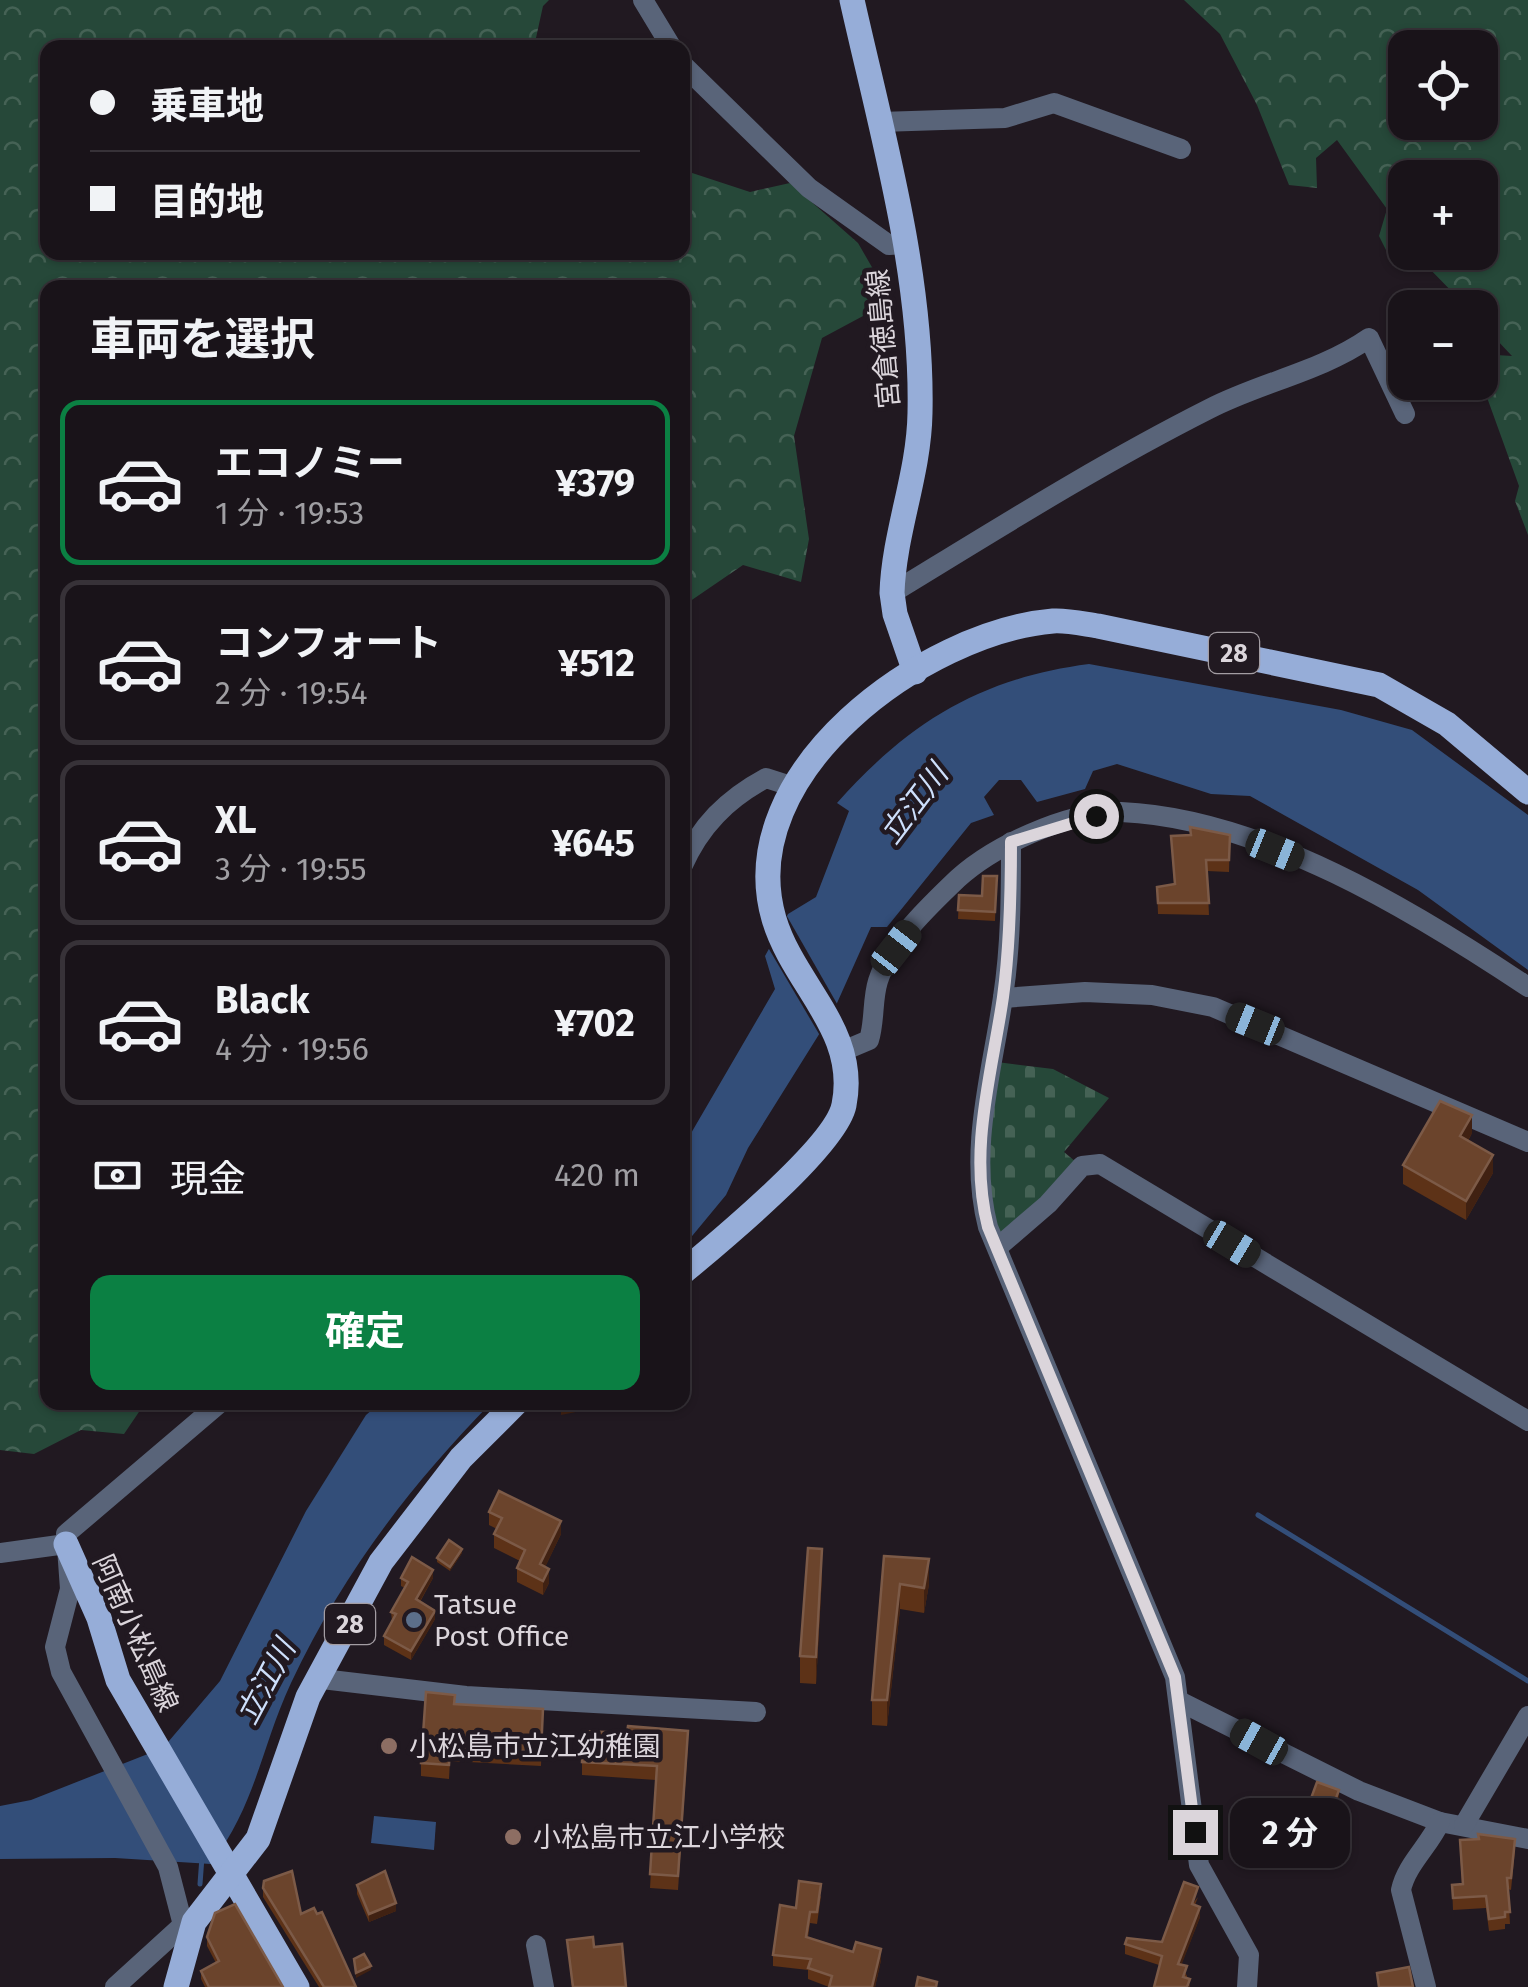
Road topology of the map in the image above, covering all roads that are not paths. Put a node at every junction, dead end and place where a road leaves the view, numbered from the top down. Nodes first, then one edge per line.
1 (643, 0) edge
2 (852, 0) edge
3 (667, 40) edge
4 (690, 72) edge
5 (880, 122) junction
6 (1181, 149) dead end
7 (904, 244) junction
8 (1406, 414) dead end
9 (892, 593) junction
10 (915, 672) junction
11 (794, 787) junction
12 (1528, 792) edge
13 (1011, 842) junction
14 (690, 853) edge
15 (1528, 987) edge
16 (1003, 998) junction
17 (839, 1040) junction
18 (1528, 1142) edge
19 (998, 1247) junction
20 (690, 1265) edge
21 (211, 1410) edge
22 (510, 1410) edge
23 (1528, 1421) edge
24 (66, 1544) junction
25 (0, 1553) edge
26 (322, 1679) junction
27 (1181, 1702) junction
28 (756, 1712) dead end
29 (1528, 1716) edge
30 (1440, 1822) junction
31 (1464, 1825) junction
32 (1528, 1839) edge
33 (226, 1866) junction
34 (188, 1924) junction
35 (536, 1945) dead end
36 (115, 1987) edge
37 (176, 1987) edge
38 (296, 1987) edge
39 (544, 1987) edge
40 (1247, 1987) edge
41 (1426, 1987) edge

1 - 3 street
2 - 5 main road, 宮倉徳島線
4 - 7 street
5 - 6 street
5 - 7 main road, 宮倉徳島線
7 - 9 main road, 宮倉徳島線
8 - 9 street
9 - 10 main road, 宮倉徳島線
10 - 11 main road, 28
10 - 12 main road, 28
11 - 14 street
11 - 17 main road, 28
13 - 15 street
13 - 16 street
13 - 17 street
16 - 18 street
16 - 19 street
17 - 20 main road, 28
19 - 23 street
19 - 27 street
21 - 24 street
22 - 26 main road, 28
24 - 25 street
24 - 33 main road, 阿南小松島線
24 - 34 street
26 - 28 street
26 - 33 main road, 28
27 - 30 street
27 - 40 street
29 - 31 street
30 - 31 street
30 - 41 street
31 - 32 street
33 - 34 main road, 28
33 - 38 main road
34 - 36 street
34 - 37 main road, 28
35 - 39 street

